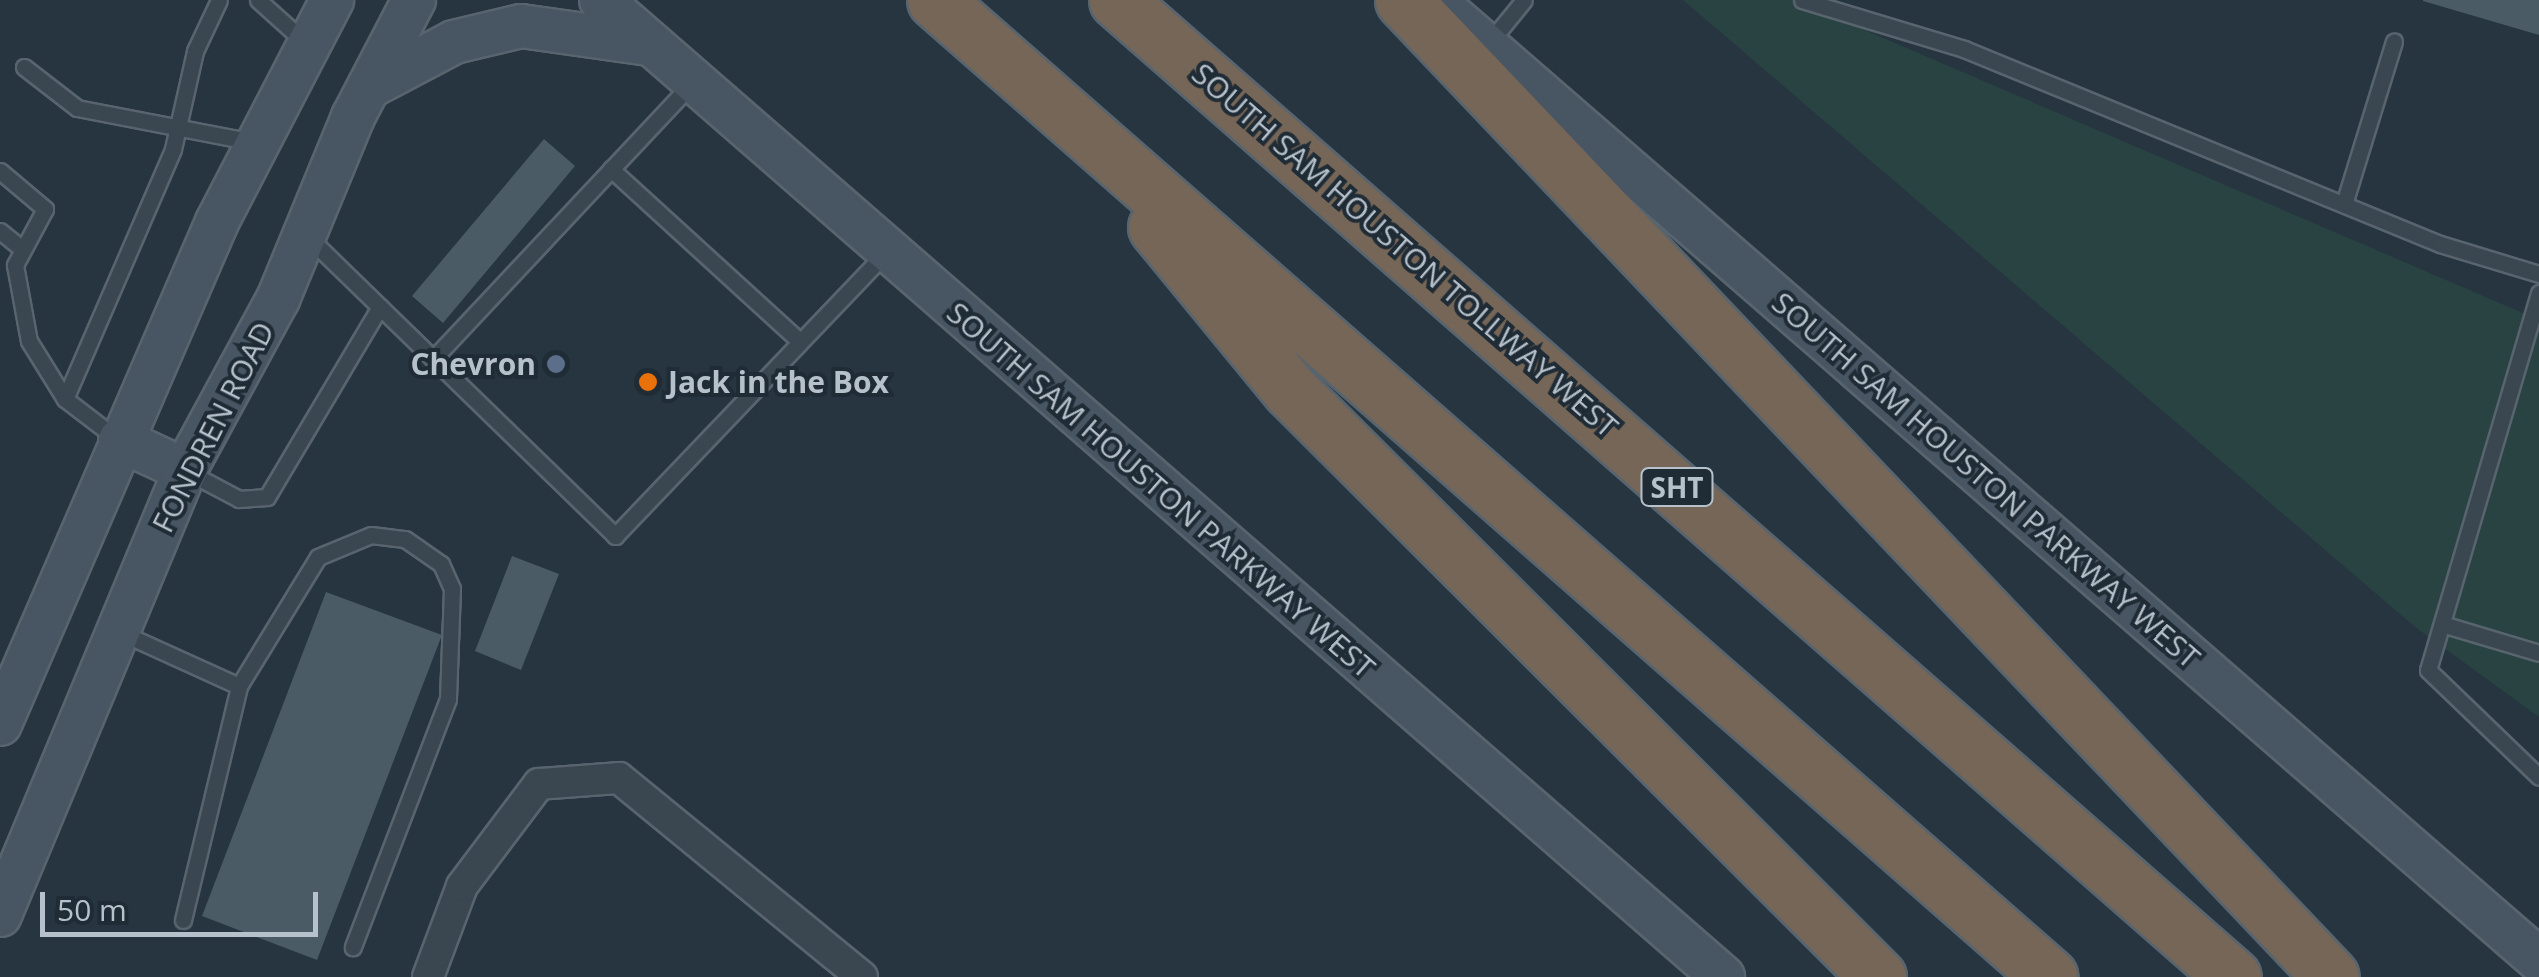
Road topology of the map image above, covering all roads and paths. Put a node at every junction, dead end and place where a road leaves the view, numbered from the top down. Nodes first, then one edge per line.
1 (219, 0) edge
2 (258, 0) edge
3 (332, 0) edge
4 (414, 0) edge
5 (601, 0) edge
6 (935, 0) edge
7 (1117, 0) edge
8 (1403, 0) edge
9 (1433, 0) edge
10 (1524, 0) edge
11 (1802, 0) edge
12 (2394, 41) dead end
13 (651, 44) junction
14 (308, 45) junction
15 (1486, 46) junction
16 (24, 68) dead end
17 (1026, 78) junction
18 (694, 81) junction
19 (369, 86) junction
20 (176, 124) junction
21 (258, 143) junction
22 (611, 169) junction
23 (0, 170) edge
24 (2344, 204) junction
25 (0, 230) edge
26 (305, 234) junction
27 (22, 249) junction
28 (887, 250) junction
29 (2539, 274) edge
30 (2539, 292) edge
31 (380, 307) junction
32 (798, 340) junction
33 (434, 359) junction
34 (65, 399) junction
35 (120, 440) junction
36 (185, 470) junction
37 (2442, 624) junction
38 (118, 632) junction
39 (2539, 653) edge
40 (238, 686) junction
41 (0, 724) edge
42 (2539, 778) edge
43 (0, 916) edge
44 (183, 920) dead end
45 (353, 947) dead end
46 (2539, 960) edge
47 (428, 977) edge
48 (862, 977) edge
49 (1723, 977) edge
50 (1878, 977) edge
51 (2050, 977) edge
52 (2233, 977) edge
53 (2331, 977) edge

1 - 20 lane
2 - 14 lane
3 - 14 main road
4 - 19 main road, FONDREN ROAD
5 - 13 main road, SOUTH SAM HOUSTON PARKWAY WEST
6 - 17 highway
7 - 52 highway, SOUTH SAM HOUSTON TOLLWAY WEST / SHT
8 - 53 highway
9 - 15 main road, SOUTH SAM HOUSTON PARKWAY WEST
10 - 15 lane
11 - 24 lane
12 - 24 lane
13 - 18 main road, SOUTH SAM HOUSTON PARKWAY WEST
13 - 19 main road
14 - 21 main road
15 - 46 main road, SOUTH SAM HOUSTON PARKWAY WEST
16 - 20 lane
17 - 50 highway
17 - 51 highway
18 - 22 lane
18 - 28 main road, SOUTH SAM HOUSTON PARKWAY WEST
19 - 26 main road, FONDREN ROAD
20 - 21 lane
20 - 34 lane
21 - 35 main road
22 - 32 lane
22 - 33 lane
23 - 27 lane
24 - 29 lane
25 - 27 lane
26 - 31 lane
26 - 36 main road, FONDREN ROAD
27 - 34 lane
28 - 32 lane
28 - 49 main road, SOUTH SAM HOUSTON PARKWAY WEST
30 - 37 lane
31 - 33 lane
31 - 36 lane
32 - 33 lane
34 - 35 lane
35 - 36 main road
35 - 41 main road
36 - 38 main road, FONDREN ROAD
37 - 39 lane
37 - 42 lane
38 - 40 lane
38 - 43 main road, FONDREN ROAD
40 - 44 lane
40 - 45 lane
47 - 48 street

